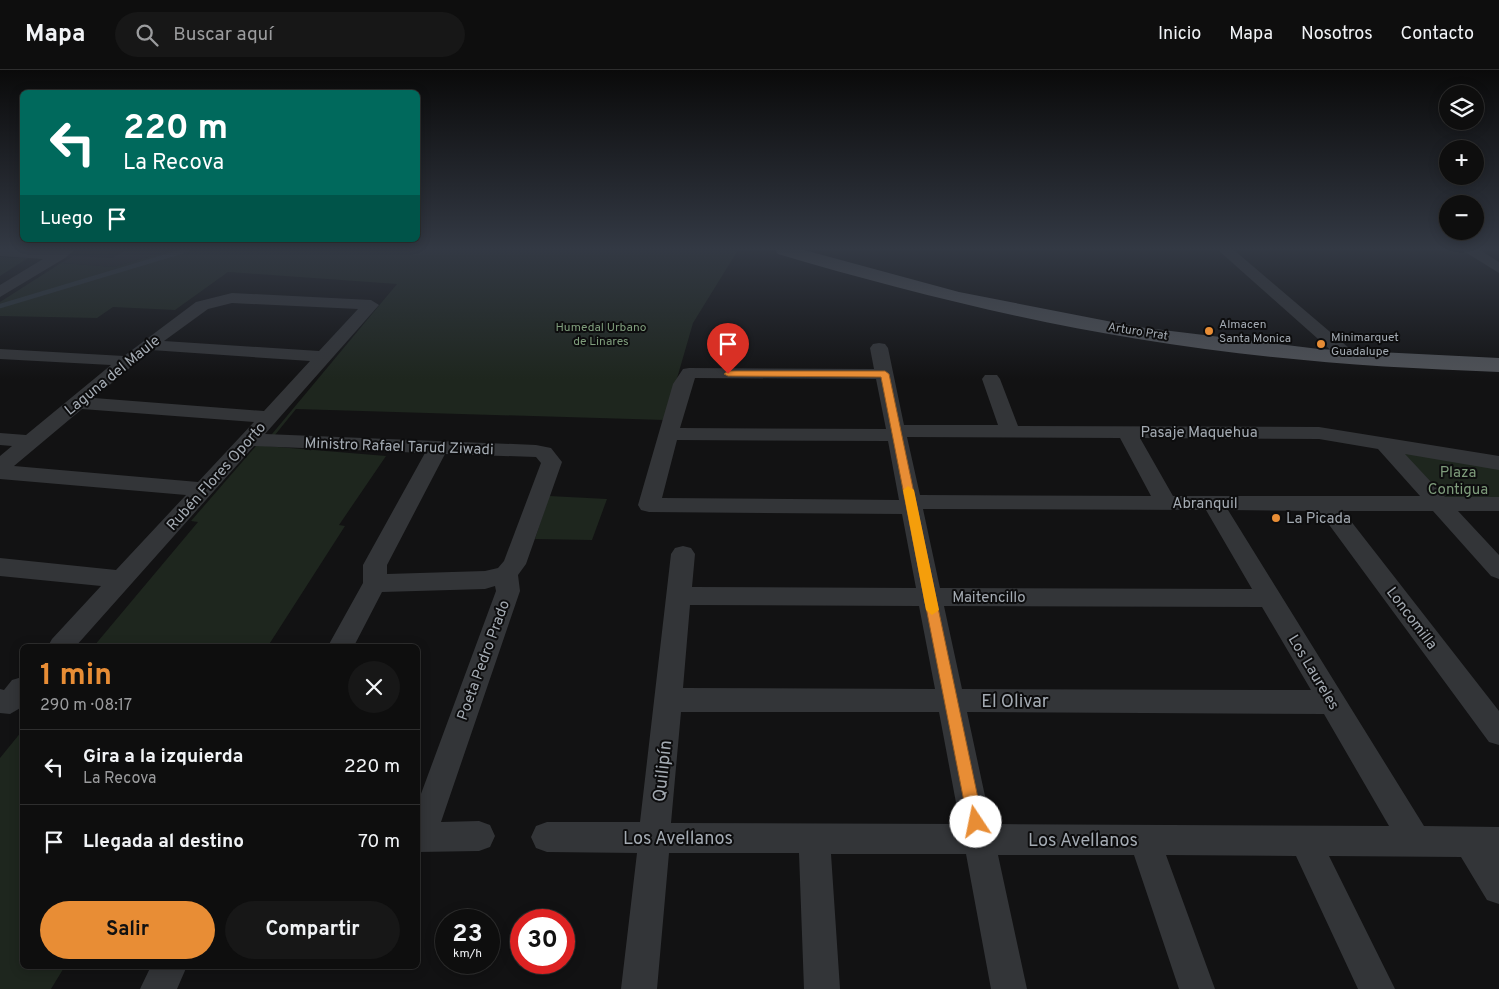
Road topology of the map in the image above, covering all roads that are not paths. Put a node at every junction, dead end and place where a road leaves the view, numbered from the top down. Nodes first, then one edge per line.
1 (948, 293) edge
2 (1275, 293) edge
3 (370, 305) joint
4 (147, 345) junction
5 (879, 348) dead end
6 (0, 354) edge
7 (323, 357) junction
8 (1350, 358) junction
9 (127, 361) junction
10 (1499, 365) edge
11 (885, 374) junction
12 (992, 379) dead end
13 (78, 403) junction
14 (269, 417) junction
15 (1010, 431) junction
16 (1128, 432) junction
17 (897, 433) junction
18 (668, 434) junction
19 (0, 439) edge
20 (248, 440) junction
21 (31, 442) junction
22 (1384, 443) junction
23 (438, 447) junction
24 (549, 458) joint
25 (1499, 463) edge
26 (0, 467) edge
27 (0, 472) edge
28 (204, 489) junction
29 (1166, 503) junction
30 (1213, 503) junction
31 (911, 504) junction
32 (1326, 504) junction
33 (1440, 504) junction
34 (1499, 504) edge
35 (684, 554) dead end
36 (0, 567) edge
37 (1499, 570) edge
38 (506, 574) junction
39 (122, 579) junction
40 (375, 583) junction
41 (679, 596) junction
42 (930, 597) junction
43 (1270, 598) junction
44 (62, 644) edge
45 (342, 644) edge
46 (669, 700) junction
47 (951, 701) junction
48 (1332, 702) junction
49 (1499, 733) edge
50 (420, 834) edge
51 (479, 836) dead end
52 (420, 837) edge
53 (547, 838) dead end
54 (655, 838) junction
55 (814, 839) junction
56 (979, 839) junction
57 (1145, 840) junction
58 (1304, 841) junction
59 (1415, 841) junction
60 (1484, 842) edge
61 (1499, 888) edge
62 (168, 969) edge
63 (158, 989) edge
64 (639, 989) edge
65 (822, 989) edge
66 (1009, 989) edge
67 (1197, 989) edge
68 (1377, 989) edge

1 - 8 main road, Arturo Prat
2 - 8 street
3 - 4 street, Laguna del Maule
3 - 7 street, Rubén Flores Oporto
4 - 7 street
4 - 9 street, Laguna del Maule
5 - 11 street
6 - 9 street
7 - 14 street, Rubén Flores Oporto
8 - 10 main road, Arturo Prat
9 - 13 street, Laguna del Maule
11 - 17 street
11 - 18 street
12 - 15 street
13 - 14 street
13 - 21 street, Laguna del Maule
14 - 20 street, Rubén Flores Oporto
15 - 16 street, Pasaje Maquehua
15 - 17 street, Pasaje Maquehua
16 - 22 street, Pasaje Maquehua
16 - 29 street
17 - 18 street, Pasaje Maquehua
17 - 31 street
18 - 31 street, Abranquil
19 - 21 street
20 - 23 street, Ministro Rafael Tarud Ziwadi
20 - 28 street, Rubén Flores Oporto
21 - 26 street, Laguna del Maule
22 - 25 street, Pasaje Maquehua
22 - 33 street
23 - 24 street, Ministro Rafael Tarud Ziwadi
23 - 40 street
24 - 38 street, Poeta Pedro Prado
27 - 28 street
28 - 39 street, Rubén Flores Oporto
29 - 30 street, Abranquil
29 - 31 street, Abranquil
30 - 32 street, Abranquil
30 - 43 street, Los Laureles
31 - 42 street
32 - 33 street, Abranquil
32 - 49 street, Loncomilla
33 - 34 street, Abranquil
33 - 37 street
35 - 41 street, Quilipín
36 - 39 street
38 - 40 street
38 - 50 street, Poeta Pedro Prado
39 - 44 street, Rubén Flores Oporto
40 - 45 street
41 - 42 street, Maitencillo
41 - 46 street, Quilipín
42 - 43 street, Maitencillo
42 - 47 street
43 - 48 street, Los Laureles
46 - 47 street, El Olivar
46 - 54 street, Quilipín
47 - 48 street, El Olivar
47 - 56 street
48 - 59 street, Los Laureles
51 - 52 street
53 - 54 street, Los Avellanos
54 - 55 street, Los Avellanos
54 - 64 street, Quilipín
55 - 56 street, Los Avellanos
55 - 65 street
56 - 57 street, Los Avellanos
56 - 66 street
57 - 58 street, Los Avellanos
57 - 67 street
58 - 59 street, Los Avellanos
58 - 68 street
59 - 60 street, Los Avellanos
60 - 61 street
62 - 63 street

